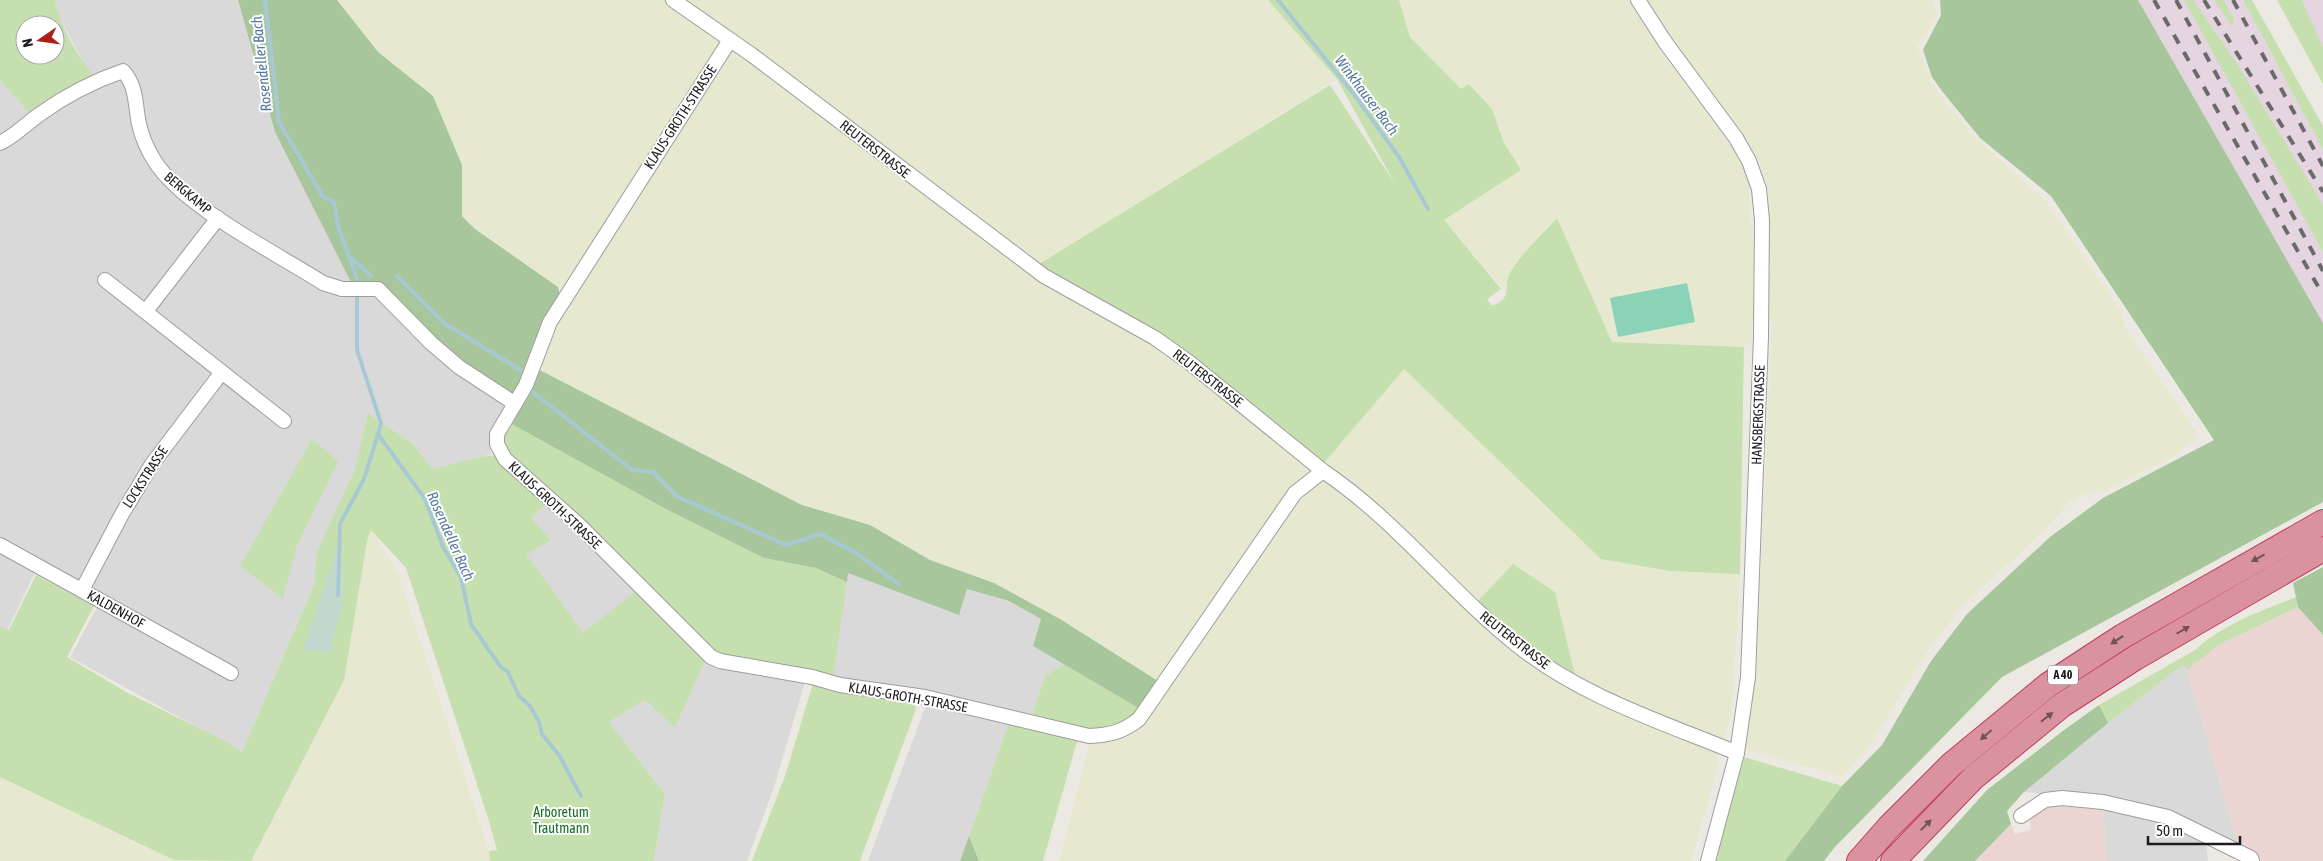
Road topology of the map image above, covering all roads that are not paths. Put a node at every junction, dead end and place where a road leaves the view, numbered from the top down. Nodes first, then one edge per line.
1 (673, 0) edge
2 (1638, 0) edge
3 (730, 40) junction
4 (0, 143) edge
5 (218, 218) junction
6 (105, 280) dead end
7 (146, 311) junction
8 (222, 372) junction
9 (514, 403) junction
10 (284, 420) dead end
11 (1323, 471) junction
12 (2323, 522) edge
13 (0, 545) edge
14 (2317, 552) edge
15 (82, 590) junction
16 (231, 673) dead end
17 (1737, 753) junction
18 (2021, 816) dead end
19 (1708, 861) edge
20 (1859, 861) edge
21 (1892, 861) edge
22 (2252, 861) edge

1 - 3 street, REUTERSTRASSE
2 - 17 street, HANSBERGSTRASSE
3 - 9 street, KLAUS-GROTH-STRASSE
3 - 11 street, REUTERSTRASSE
4 - 5 street, BERGKAMP
5 - 7 street
5 - 9 street, BERGKAMP
6 - 7 street
7 - 8 street
8 - 10 street
8 - 15 street, LOCKSTRASSE
9 - 11 street, KLAUS-GROTH-STRASSE
11 - 17 street, REUTERSTRASSE
12 -> 20 highway, A 40
13 - 15 street, KALDENHOF
21 -> 14 highway, A 40
15 - 16 street, KALDENHOF
17 - 19 street, HANSBERGSTRASSE
18 - 22 street

